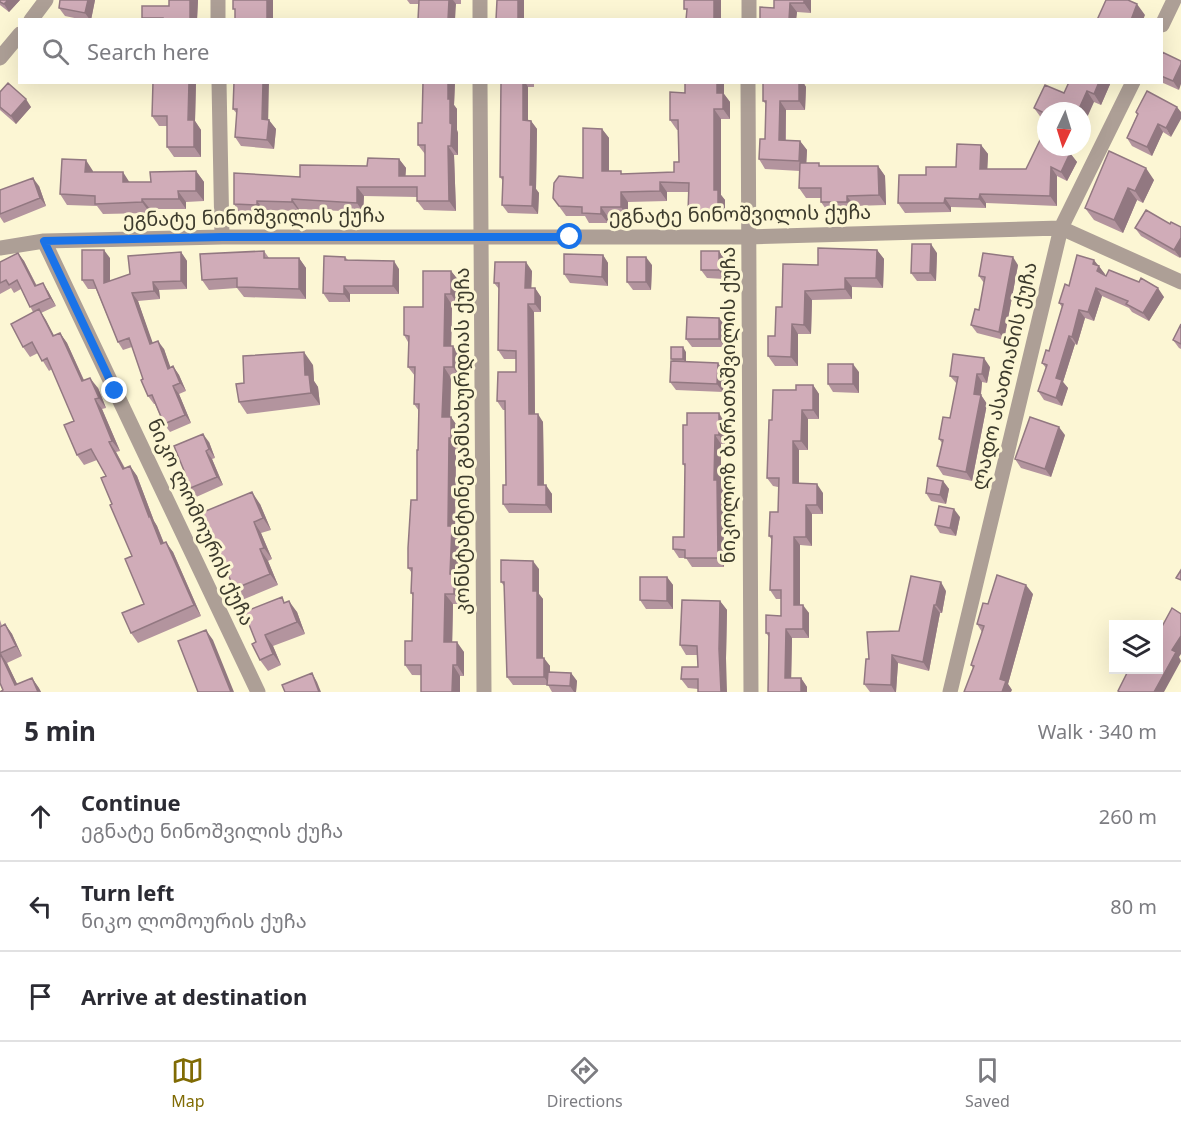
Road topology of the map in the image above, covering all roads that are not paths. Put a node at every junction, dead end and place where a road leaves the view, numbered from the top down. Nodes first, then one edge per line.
1 (46, 0) edge
2 (218, 0) edge
3 (480, 0) edge
4 (749, 0) edge
5 (1174, 0) edge
6 (32, 18) edge
7 (218, 18) edge
8 (480, 18) edge
9 (749, 18) edge
10 (1163, 21) edge
11 (18, 36) edge
12 (0, 58) edge
13 (219, 84) edge
14 (480, 84) edge
15 (748, 84) edge
16 (1132, 84) edge
17 (1061, 228) junction
18 (222, 237) junction
19 (481, 237) junction
20 (748, 237) junction
21 (44, 241) junction
22 (0, 248) edge
23 (1181, 282) edge
24 (258, 692) edge
25 (484, 692) edge
26 (751, 692) edge
27 (950, 692) edge

1 - 6 street
2 - 7 street
3 - 8 street
4 - 9 street
5 - 10 street
11 - 12 street
13 - 18 street
14 - 19 street, კონსტანტინე გამსახურდიას ქუჩა
15 - 20 street, ნიკოლოზ ბარათაშვილის ქუჩა
16 - 17 street, ლადო ასათიანის ქუჩა
17 - 20 street, ეგნატე ნინოშვილის ქუჩა
17 - 23 street, ეგნატე ნინოშვილის ქუჩა
17 - 27 street, ლადო ასათიანის ქუჩა
18 - 19 street, ეგნატე ნინოშვილის ქუჩა
18 - 21 street, ეგნატე ნინოშვილის ქუჩა
19 - 20 street, ეგნატე ნინოშვილის ქუჩა
19 - 25 street, კონსტანტინე გამსახურდიას ქუჩა
20 - 26 street, ნიკოლოზ ბარათაშვილის ქუჩა
21 - 22 street, ეგნატე ნინოშვილის ქუჩა
21 - 24 street, ნიკო ლომოურის ქუჩა

